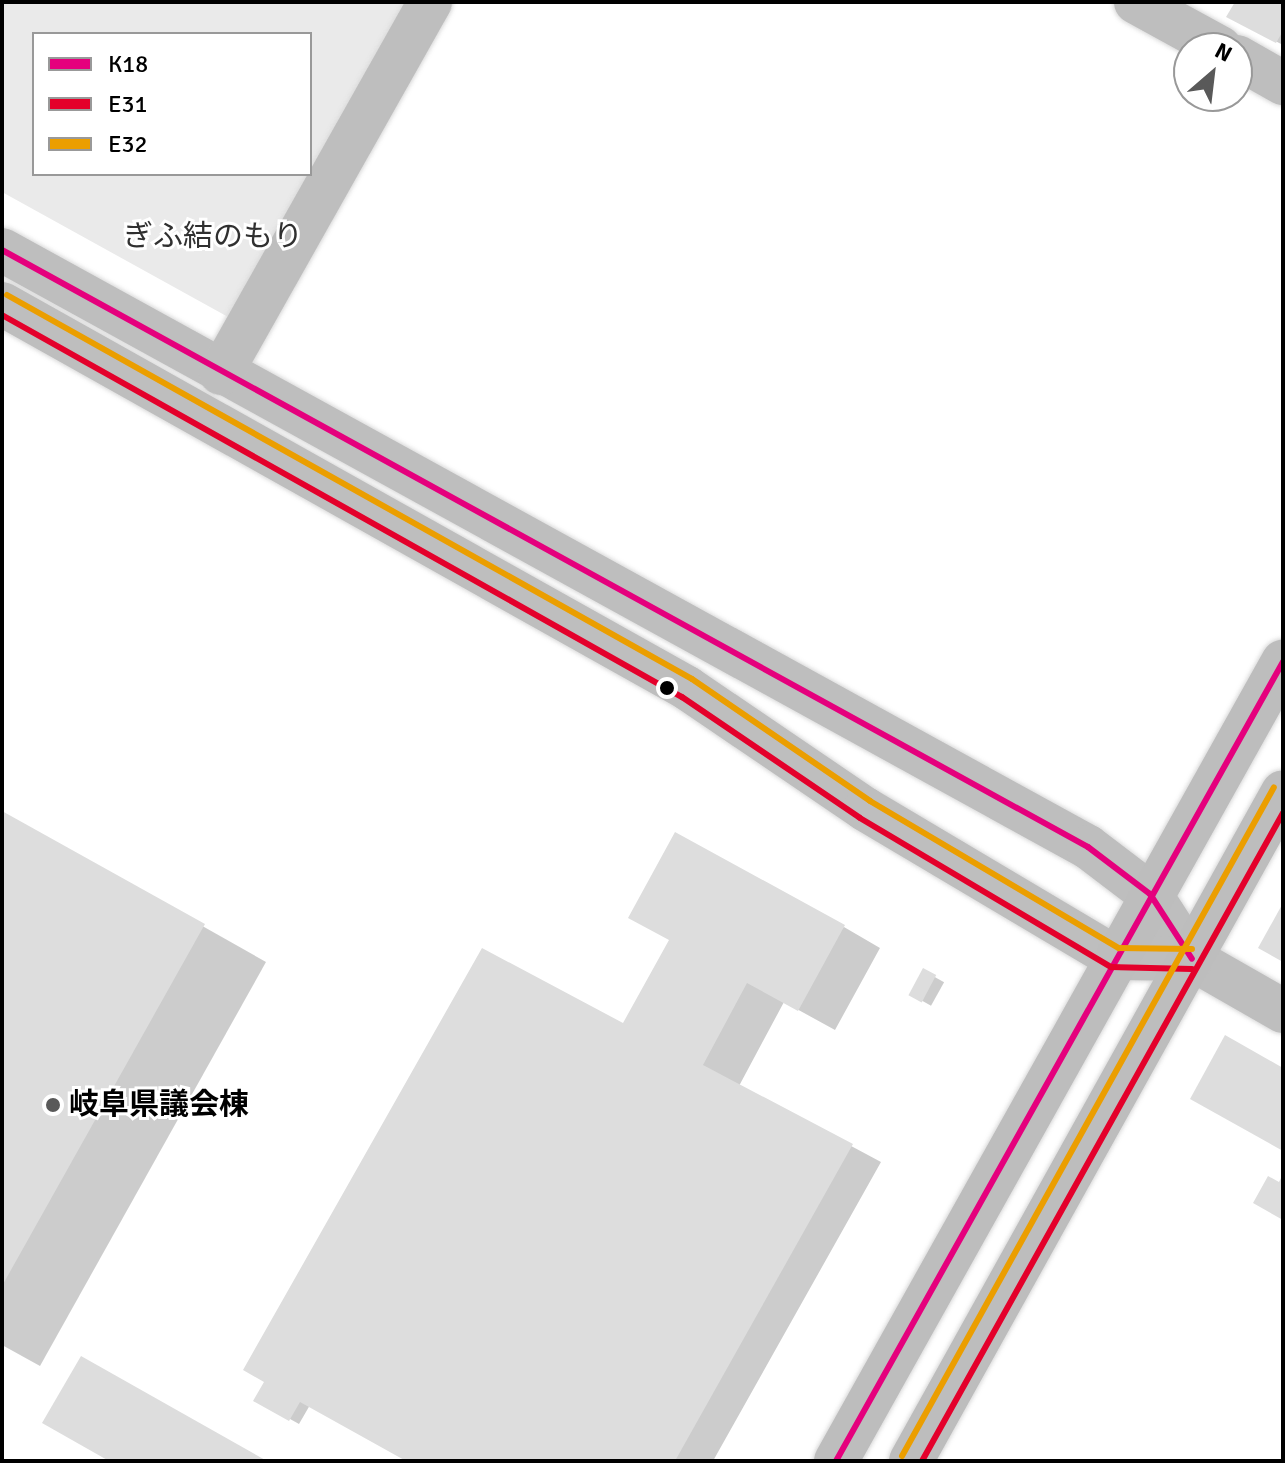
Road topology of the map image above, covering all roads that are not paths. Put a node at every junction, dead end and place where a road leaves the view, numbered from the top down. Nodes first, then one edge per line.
1 (430, 2) edge
2 (1136, 2) edge
3 (1191, 32) edge
4 (1253, 66) edge
5 (1283, 83) edge
6 (2, 250) edge
7 (2, 304) edge
8 (221, 373) junction
9 (1283, 662) edge
10 (1283, 792) edge
11 (1150, 894) junction
12 (1116, 958) junction
13 (1192, 959) junction
14 (1283, 1011) edge
15 (836, 1461) edge
16 (911, 1461) edge

1 - 8 street
2 - 3 street
4 - 5 street
6 - 8 street
7 - 12 street
8 - 11 street
9 - 11 main road
10 - 13 main road
11 - 12 main road
11 - 13 street
12 - 13 street
12 - 15 main road
13 - 14 street
13 - 16 main road

